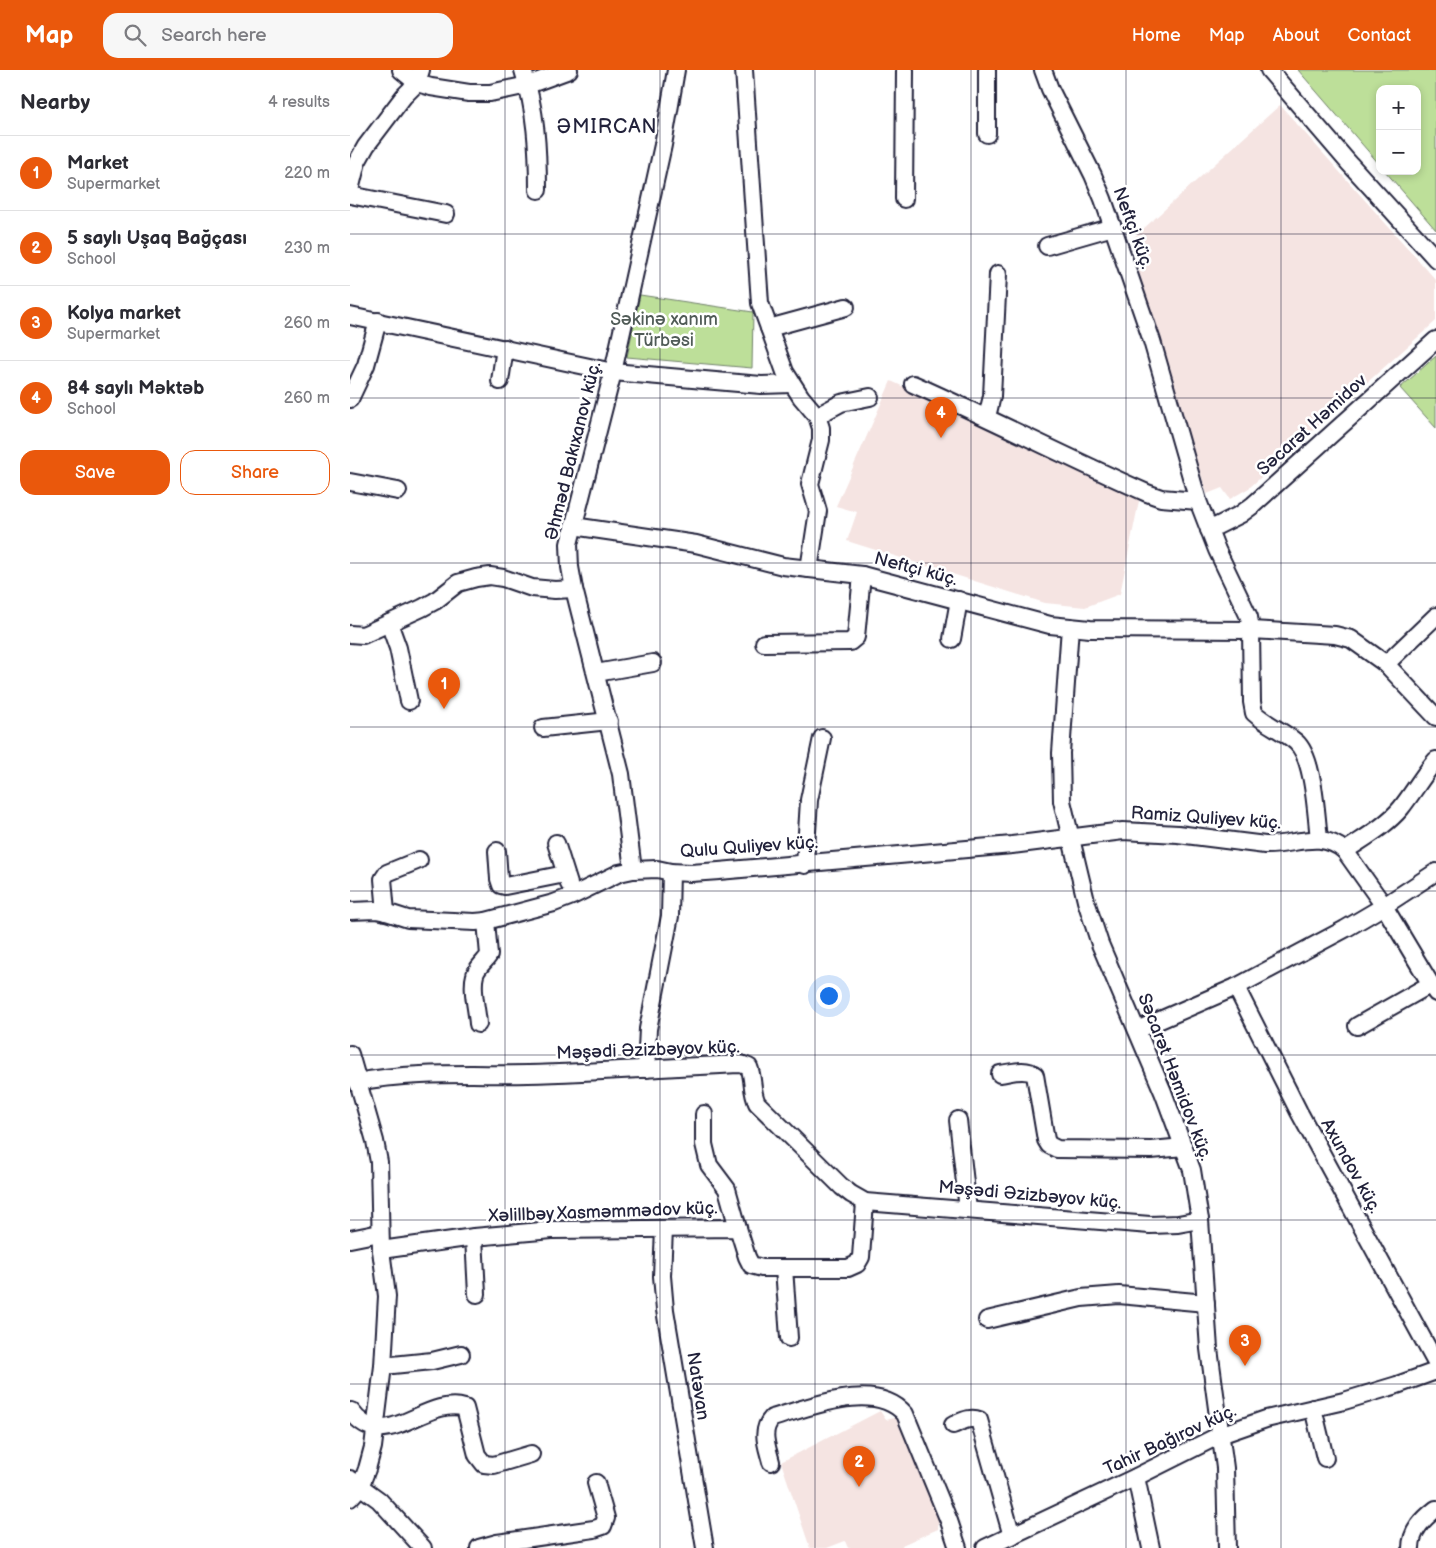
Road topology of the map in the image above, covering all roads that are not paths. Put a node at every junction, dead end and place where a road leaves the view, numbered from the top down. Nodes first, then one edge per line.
1 (400, 70) edge
2 (569, 70) edge
3 (676, 70) edge
4 (744, 70) edge
5 (905, 70) edge
6 (987, 70) edge
7 (1043, 70) edge
8 (1269, 70) edge
9 (419, 77) edge
10 (526, 78) edge
11 (987, 134) dead end
12 (350, 190) edge
13 (538, 190) dead end
14 (350, 195) edge
15 (904, 199) dead end
16 (446, 214) dead end
17 (1113, 227) junction
18 (1047, 246) dead end
19 (1436, 259) edge
20 (998, 274) dead end
21 (846, 307) dead end
22 (350, 316) edge
23 (378, 321) junction
24 (769, 328) junction
25 (1436, 340) edge
26 (505, 348) junction
27 (613, 372) junction
28 (500, 381) dead end
29 (792, 384) junction
30 (914, 384) dead end
31 (870, 397) dead end
32 (350, 399) edge
33 (817, 416) junction
34 (987, 417) junction
35 (350, 482) edge
36 (398, 491) dead end
37 (1198, 501) junction
38 (573, 526) junction
39 (1209, 530) junction
40 (810, 569) junction
41 (862, 575) junction
42 (574, 589) junction
43 (959, 600) junction
44 (1436, 616) edge
45 (389, 624) junction
46 (1070, 628) junction
47 (1252, 630) junction
48 (350, 634) edge
49 (952, 639) dead end
50 (764, 643) dead end
51 (653, 663) dead end
52 (1386, 664) junction
53 (596, 673) junction
54 (409, 701) dead end
55 (1436, 717) edge
56 (609, 722) junction
57 (543, 728) dead end
58 (822, 738) dead end
59 (1436, 760) edge
60 (1072, 838) junction
61 (1319, 839) junction
62 (556, 843) dead end
63 (497, 851) dead end
64 (1345, 851) junction
65 (420, 860) dead end
66 (805, 865) junction
67 (633, 870) junction
68 (671, 872) junction
69 (1436, 872) edge
70 (566, 874) junction
71 (572, 896) junction
72 (1384, 906) junction
73 (350, 910) edge
74 (386, 912) junction
75 (486, 921) junction
76 (1236, 986) junction
77 (1433, 988) edge
78 (478, 1024) dead end
79 (1357, 1026) dead end
80 (1137, 1030) junction
81 (350, 1057) edge
82 (646, 1069) junction
83 (1000, 1074) dead end
84 (357, 1082) junction
85 (704, 1114) dead end
86 (958, 1120) dead end
87 (1184, 1147) junction
88 (865, 1202) junction
89 (968, 1210) junction
90 (1200, 1220) junction
91 (738, 1228) junction
92 (664, 1229) junction
93 (474, 1237) junction
94 (350, 1239) edge
95 (380, 1242) junction
96 (784, 1268) junction
97 (477, 1294) dead end
98 (1206, 1303) junction
99 (987, 1320) dead end
100 (788, 1338) dead end
101 (461, 1354) dead end
102 (1436, 1363) edge
103 (383, 1366) junction
104 (1436, 1371) edge
105 (1313, 1408) junction
106 (351, 1411) dead end
107 (953, 1425) dead end
108 (374, 1430) junction
109 (1220, 1435) junction
110 (531, 1454) dead end
111 (1325, 1458) dead end
112 (771, 1462) dead end
113 (1136, 1477) junction
114 (596, 1483) dead end
115 (353, 1488) edge
116 (1436, 1509) edge
117 (1012, 1536) junction
118 (1406, 1547) edge
119 (423, 1548) edge
120 (479, 1548) edge
121 (705, 1548) edge
122 (958, 1548) edge
123 (985, 1548) edge
124 (1151, 1548) edge
125 (1226, 1548) edge

1 - 9 street
2 - 10 street
3 - 27 street, Əhməd Bakıxanov küç.
4 - 24 street
5 - 15 street
6 - 11 street
7 - 17 street, Neftçi küç.
8 - 19 street
9 - 10 street
9 - 12 street
10 - 13 street
14 - 16 street
17 - 18 street
17 - 37 street, Neftçi küç.
20 - 34 street
21 - 24 street
22 - 23 street
23 - 26 street
23 - 32 street
24 - 29 street
25 - 39 street, Səcarət Həmidov
26 - 27 street
26 - 28 street
27 - 29 street
27 - 38 street, Əhməd Bakıxanov küç.
29 - 33 street
30 - 34 street
31 - 33 street
33 - 40 street
34 - 37 street
35 - 36 street
37 - 39 street, Neftçi küç.
38 - 40 street, Neftçi küç.
38 - 42 street, Əhməd Bakıxanov küç.
39 - 47 street, Neftçi küç.
40 - 41 street, Neftçi küç.
41 - 43 street, Neftçi küç.
41 - 50 street
42 - 45 street
42 - 53 street, Əhməd Bakıxanov küç.
43 - 46 street, Neftçi küç.
43 - 49 street
44 - 52 street
45 - 48 street
45 - 54 street
46 - 47 street, Neftçi küç.
46 - 60 street, Səcarət Həmidov küç.
47 - 52 street, Neftçi küç.
47 - 61 street
51 - 53 street
52 - 55 street, Neftçi küç.
53 - 56 street, Əhməd Bakıxanov küç.
56 - 57 street
56 - 67 street, Əhməd Bakıxanov küç.
58 - 66 street
59 - 64 street
60 - 61 street, Ramiz Quliyev küç.
60 - 66 street, Qulu Quliyev küç.
60 - 80 street, Səcarət Həmidov küç.
61 - 64 street
62 - 70 street
63 - 70 street
64 - 72 street
65 - 74 street
66 - 68 street, Qulu Quliyev küç.
67 - 68 street, Qulu Quliyev küç.
67 - 71 street, Qulu Quliyev küç.
68 - 82 street
69 - 72 street
70 - 71 street
71 - 75 street, Qulu Quliyev küç.
72 - 76 street
72 - 77 street
73 - 74 street, Qulu Quliyev küç.
74 - 75 street, Qulu Quliyev küç.
75 - 78 street
76 - 80 street
76 - 102 street, Axundov küç.
77 - 79 street
80 - 87 street, Səcarət Həmidov küç.
81 - 84 street
82 - 84 street, Məşədi Əzizbəyov küç.
82 - 88 street, Məşədi Əzizbəyov küç.
83 - 87 street
84 - 95 street
85 - 91 street
86 - 89 street
87 - 90 street, Səcarət Həmidov küç.
88 - 89 street, Məşədi Əzizbəyov küç.
88 - 96 street, Xəlillbəy Xasməmmədov küç.
89 - 90 street, Məşədi Əzizbəyov küç.
90 - 98 street, Səcarət Həmidov küç.
91 - 92 street, Xəlillbəy Xasməmmədov küç.
91 - 96 street, Xəlillbəy Xasməmmədov küç.
92 - 93 street, Xəlillbəy Xasməmmədov küç.
92 - 121 street, Natəvan
93 - 95 street, Xəlillbəy Xasməmmədov küç.
93 - 97 street
94 - 95 street, Xəlillbəy Xasməmmədov küç.
95 - 103 street
96 - 100 street
98 - 99 street
98 - 109 street, Səcarət Həmidov küç.
101 - 103 street
103 - 108 street
104 - 105 street, Tahir Bağırov küç.
105 - 109 street, Tahir Bağırov küç.
105 - 111 street
106 - 108 street
107 - 117 street
108 - 110 street
108 - 115 street
109 - 113 street, Tahir Bağırov küç.
109 - 125 street, Səcarət Həmidov küç.
112 - 122 street
113 - 117 street, Tahir Bağırov küç.
113 - 124 street
114 - 120 street
115 - 119 street
116 - 118 street
117 - 123 street, Tahir Bağırov küç.

